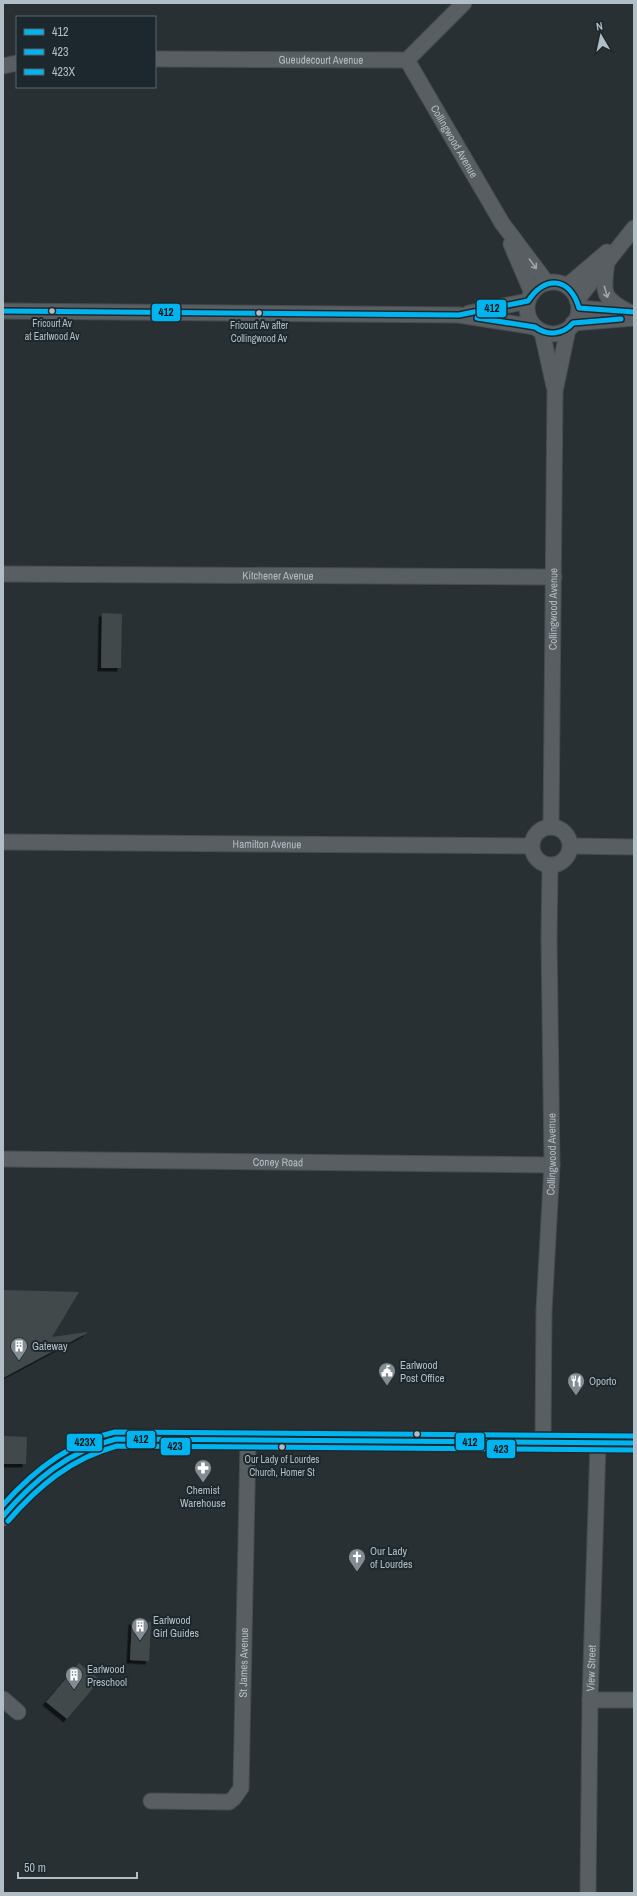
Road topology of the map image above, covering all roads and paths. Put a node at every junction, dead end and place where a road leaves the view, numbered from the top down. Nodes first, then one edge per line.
1 (464, 3) edge
2 (3, 55) edge
3 (16, 57) edge
4 (156, 59) edge
5 (408, 60) junction
6 (16, 63) edge
7 (3, 66) edge
8 (502, 223) junction
9 (632, 231) edge
10 (608, 261) junction
11 (547, 283) junction
12 (566, 286) junction
13 (530, 297) junction
14 (578, 304) junction
15 (3, 311) edge
16 (632, 314) edge
17 (459, 315) junction
18 (570, 326) junction
19 (538, 329) junction
20 (555, 391) junction
21 (3, 574) edge
22 (554, 577) junction
23 (551, 827) junction
24 (3, 842) edge
25 (532, 846) junction
26 (571, 846) junction
27 (634, 846) edge
28 (550, 866) junction
29 (3, 1159) edge
30 (552, 1165) junction
31 (248, 1440) junction
32 (543, 1442) junction
33 (598, 1443) junction
34 (634, 1443) edge
35 (6, 1508) edge
36 (3, 1699) edge
37 (590, 1700) junction
38 (634, 1700) edge
39 (18, 1712) dead end
40 (151, 1801) dead end
41 (588, 1893) edge

1 - 5 street
2 - 3 street
4 - 5 street, Gueudecourt Avenue
5 - 8 street, Collingwood Avenue
6 - 7 street
8 -> 11 street, Collingwood Avenue
8 - 13 street, Collingwood Avenue
9 - 10 street
9 - 12 street
10 - 14 street
10 -> 16 street
11 - 12 street
11 - 13 street
12 - 14 street
13 - 17 street
13 - 19 street
14 - 16 street
14 - 18 street
15 - 17 street
16 - 18 street
17 - 19 street
18 - 19 street
18 - 20 street, Collingwood Avenue
19 - 20 street, Collingwood Avenue
20 - 22 street, Collingwood Avenue
21 - 22 street, Kitchener Avenue
22 - 23 street, Collingwood Avenue
23 - 25 street
23 - 26 street
24 - 25 street, Hamilton Avenue
25 - 28 street
26 - 27 street
26 - 28 street
28 - 30 street, Collingwood Avenue
29 - 30 street, Coney Road
30 - 32 street, Collingwood Avenue
31 - 32 main road
31 - 35 main road
31 - 40 street, St James Avenue
32 - 33 main road
33 - 34 main road
33 - 37 street, View Street
36 - 39 street
37 - 38 street
37 - 41 street, View Street

